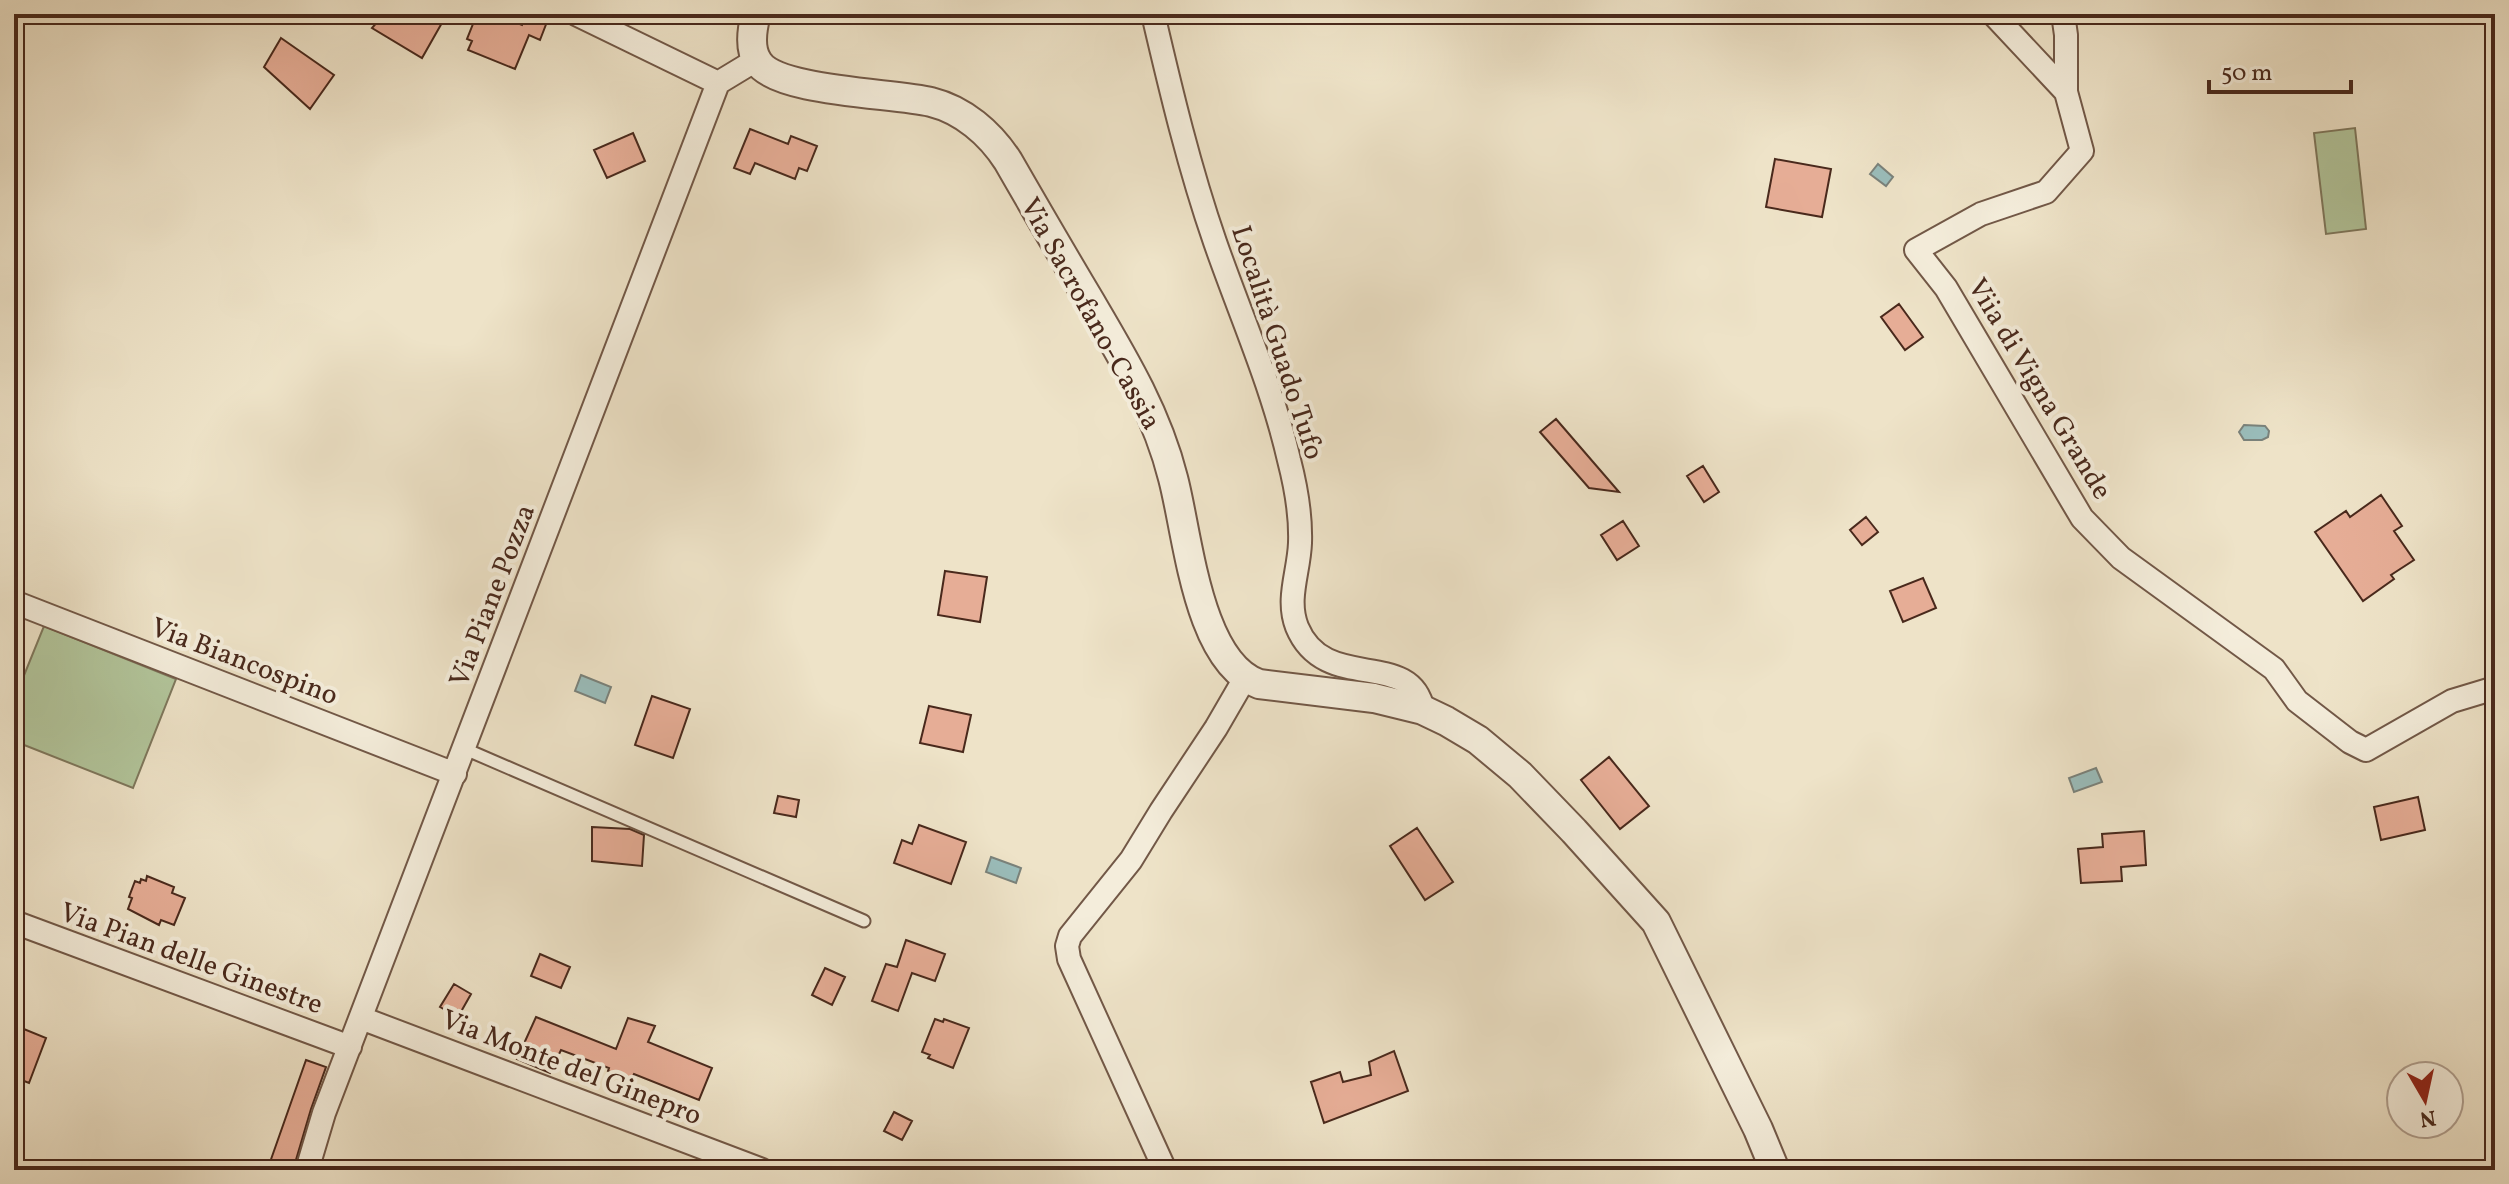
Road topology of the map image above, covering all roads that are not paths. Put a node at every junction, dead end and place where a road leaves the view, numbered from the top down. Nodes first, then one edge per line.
1 (576, 14) edge
2 (756, 14) edge
3 (1153, 14) edge
4 (1993, 14) edge
5 (2063, 14) edge
6 (756, 60) junction
7 (718, 83) junction
8 (2066, 92) junction
9 (14, 602) edge
10 (1245, 678) junction
11 (2495, 688) edge
12 (1423, 710) junction
13 (465, 749) junction
14 (455, 774) junction
15 (864, 921) dead end
16 (14, 922) edge
17 (361, 1018) junction
18 (350, 1047) junction
19 (307, 1170) edge
20 (762, 1170) edge
21 (1165, 1170) edge
22 (1775, 1170) edge

1 - 7 street
2 - 6 street
3 - 12 street, Località Guado Tufo
4 - 8 street, Viia di Vigna Grande
5 - 8 street
6 - 7 street
6 - 10 street, Via Sacrofano-Cassia
7 - 13 street, Via Piane Pozza
8 - 11 street, Viia di Vigna Grande
9 - 14 street, Via Biancospino
10 - 12 street
10 - 21 street
12 - 22 street
13 - 14 street, Via Piane Pozza
13 - 15 lane
14 - 17 street, Via Piane Pozza
16 - 18 street, Via Pian delle Ginestre
17 - 18 street, Via Piane Pozza
17 - 20 street, Via Monte del Ginepro
18 - 19 street, Via Piane Pozza

